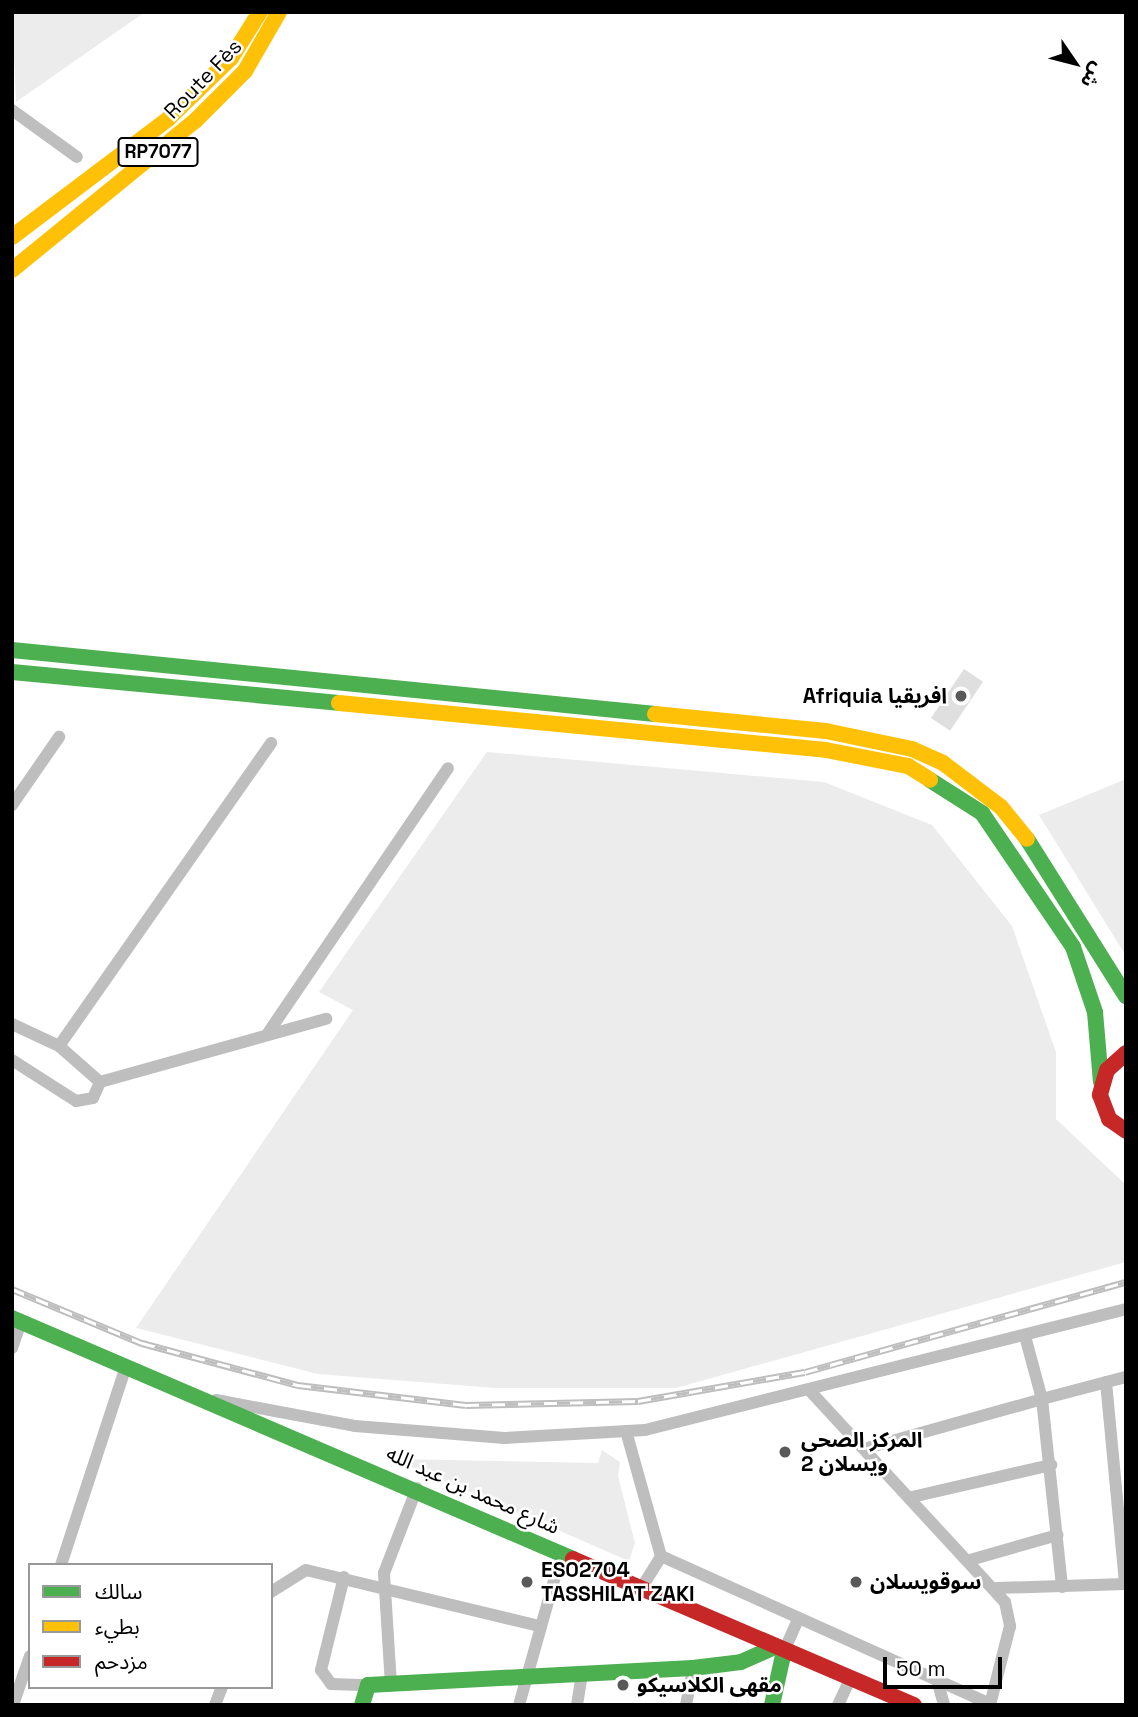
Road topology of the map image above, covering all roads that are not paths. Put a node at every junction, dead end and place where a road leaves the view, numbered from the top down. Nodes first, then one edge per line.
1 (260, 12) edge
2 (279, 12) edge
3 (12, 110) edge
4 (77, 157) dead end
5 (12, 237) edge
6 (12, 270) edge
7 (12, 650) edge
8 (12, 671) edge
9 (59, 737) dead end
10 (271, 743) dead end
11 (448, 768) dead end
12 (12, 805) edge
13 (1126, 996) edge
14 (326, 1019) dead end
15 (12, 1024) edge
16 (268, 1032) junction
17 (59, 1046) junction
18 (1126, 1053) edge
19 (12, 1060) edge
20 (100, 1082) junction
21 (1101, 1082) junction
22 (1126, 1131) edge
23 (1126, 1309) edge
24 (17, 1320) edge
25 (1025, 1336) junction
26 (12, 1348) edge
27 (126, 1366) junction
28 (1126, 1377) edge
29 (1106, 1382) junction
30 (811, 1392) junction
31 (202, 1397) junction
32 (1042, 1399) junction
33 (626, 1431) junction
34 (867, 1448) junction
35 (1051, 1465) junction
36 (417, 1488) junction
37 (912, 1497) junction
38 (1057, 1535) junction
39 (562, 1552) junction
40 (661, 1556) junction
41 (970, 1560) junction
42 (62, 1563) edge
43 (344, 1577) junction
44 (1126, 1584) edge
45 (384, 1586) junction
46 (642, 1587) junction
47 (1062, 1587) junction
48 (997, 1588) junction
49 (273, 1591) edge
50 (799, 1618) junction
51 (540, 1626) junction
52 (779, 1649) junction
53 (28, 1662) edge
54 (692, 1668) junction
55 (582, 1673) junction
56 (526, 1677) junction
57 (850, 1679) junction
58 (937, 1680) junction
59 (368, 1685) junction
60 (391, 1685) junction
61 (990, 1704) edge
62 (13, 1705) edge
63 (362, 1705) edge
64 (519, 1705) edge
65 (577, 1705) edge
66 (686, 1705) edge
67 (772, 1705) edge
68 (838, 1705) edge
69 (914, 1705) edge
70 (944, 1705) edge

1 - 5 street, Route Fès / RP7077
2 - 6 street, Route Fès / RP7077
3 - 4 street
7 - 13 street
8 - 21 street
9 - 12 street
10 - 17 street
11 - 16 street
14 - 16 street
15 - 17 street
16 - 20 street
17 - 20 street
18 - 21 street
19 - 20 street
21 - 22 street
23 - 25 street
24 - 26 street
24 - 27 street, شارع محمد بن عبد الله
25 - 30 street
25 - 32 street
27 - 31 street, شارع محمد بن عبد الله
27 - 42 street
28 - 29 street
29 - 32 street
29 - 44 street
30 - 33 street
30 - 34 street
31 - 33 street
31 - 36 street, شارع محمد بن عبد الله
32 - 34 street
32 - 35 street
33 - 40 street
34 - 37 street
35 - 37 street
35 - 38 street
36 - 39 street, شارع محمد بن عبد الله
36 - 45 street
37 - 41 street
38 - 41 street
38 - 47 street
39 - 46 street, شارع محمد بن عبد الله
39 - 51 street
40 - 46 street
40 - 50 street
41 - 48 street
43 - 45 street
43 - 49 street
43 - 59 street
44 - 47 street
45 - 51 street
45 - 60 street
46 - 52 street, شارع محمد بن عبد الله
47 - 48 street
48 - 61 street
50 - 52 street
50 - 58 street
51 - 56 street
52 - 54 street
52 - 57 street, شارع محمد بن عبد الله
52 - 67 street
53 - 62 street
54 - 55 street
54 - 66 street
55 - 56 street
55 - 65 street
56 - 60 street
56 - 64 street
57 - 68 street
57 - 69 street, شارع محمد بن عبد الله
58 - 61 street
58 - 70 street
59 - 60 street
59 - 63 street

